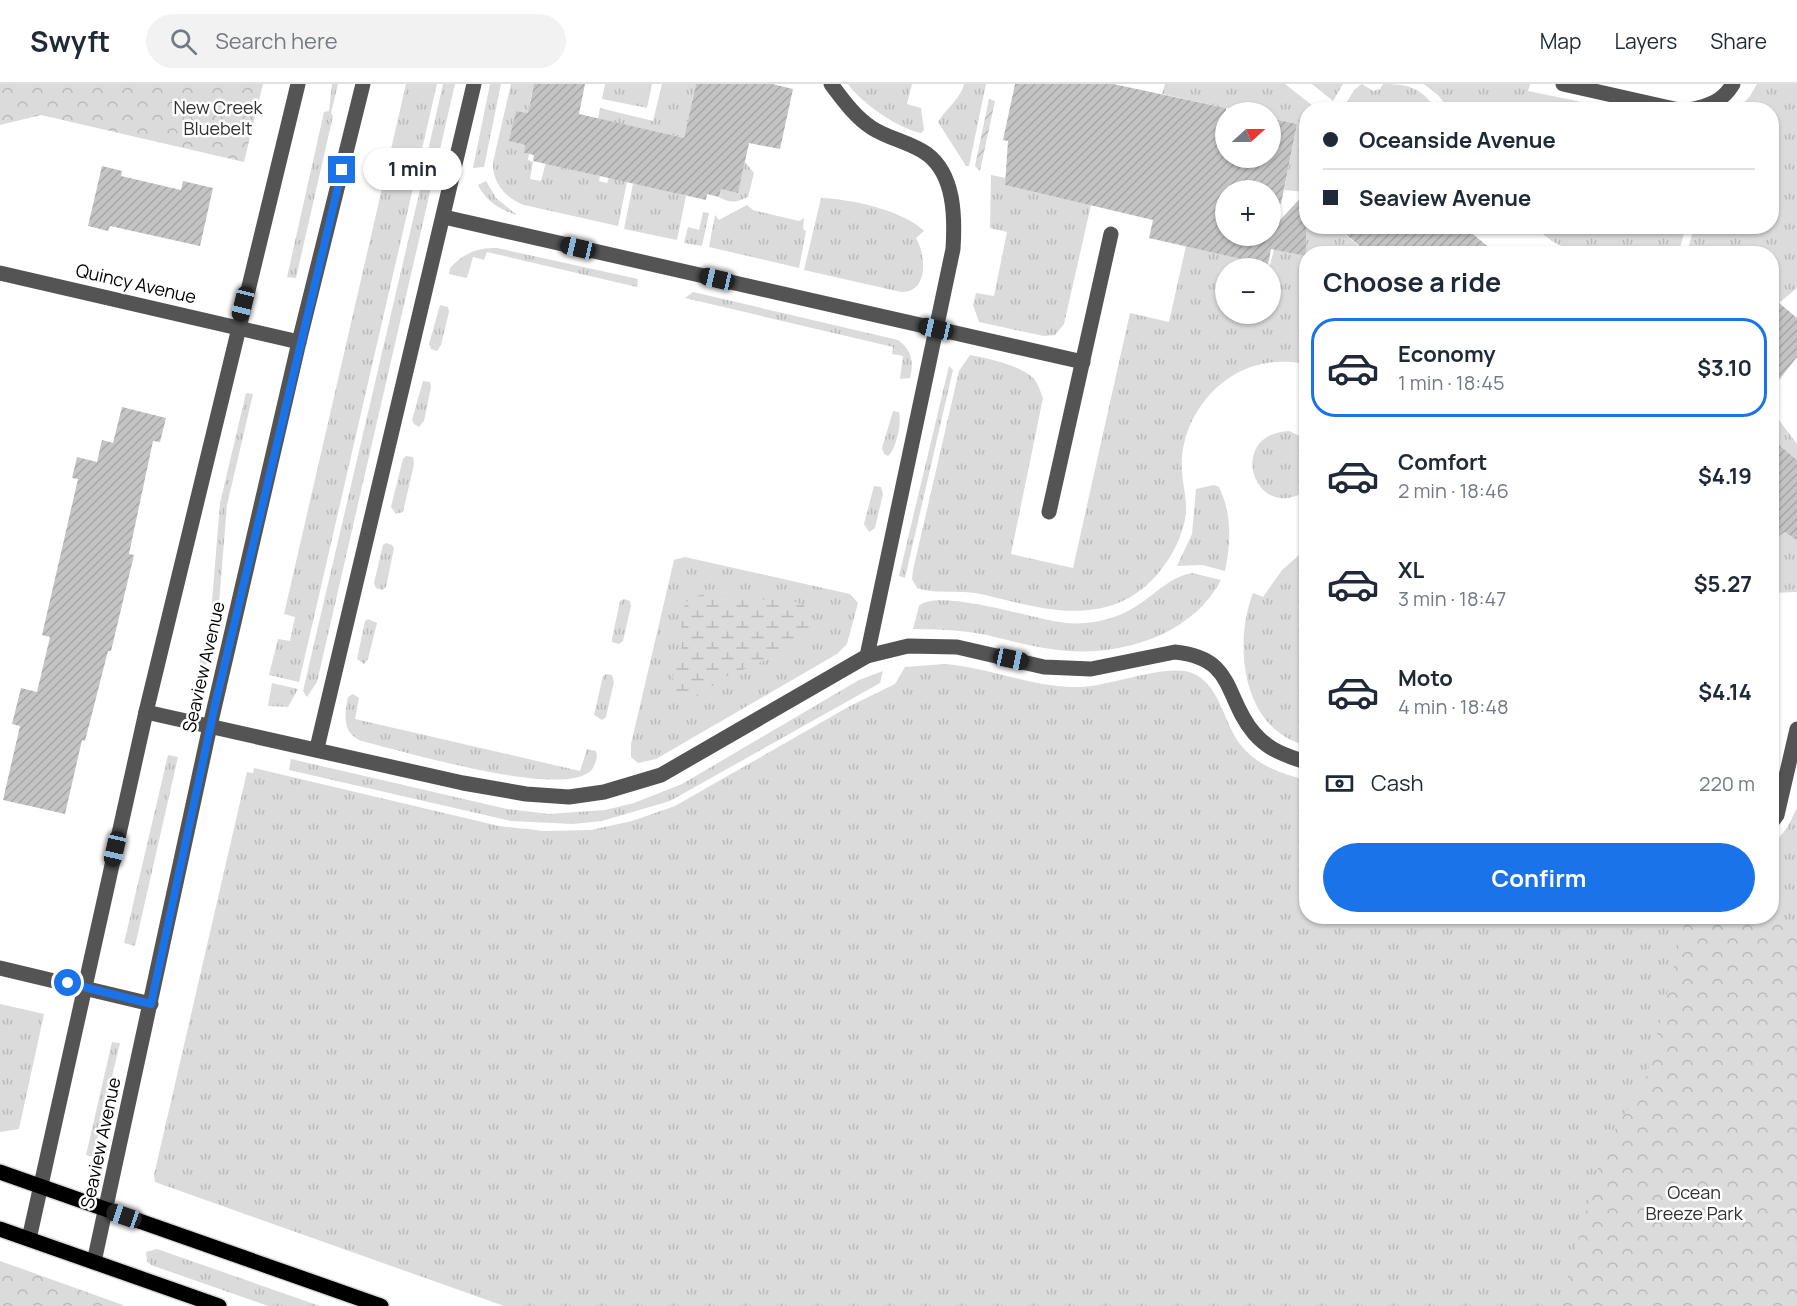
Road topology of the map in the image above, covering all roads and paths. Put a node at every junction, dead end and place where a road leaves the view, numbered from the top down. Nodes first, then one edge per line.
1 (298, 84) edge
2 (363, 84) edge
3 (474, 84) edge
4 (831, 84) edge
5 (1563, 84) edge
6 (1733, 84) edge
7 (1643, 102) edge
8 (1716, 102) edge
9 (444, 217) junction
10 (1111, 234) dead end
11 (0, 273) edge
12 (237, 327) junction
13 (936, 329) junction
14 (299, 342) junction
15 (1083, 362) junction
16 (1049, 512) dead end
17 (867, 656) junction
18 (146, 712) junction
19 (210, 726) junction
20 (1797, 729) edge
21 (317, 748) junction
22 (1299, 760) edge
23 (1779, 806) edge
24 (0, 968) edge
25 (84, 987) junction
26 (151, 1004) junction
27 (0, 1172) edge
28 (40, 1187) junction
29 (107, 1210) junction
30 (0, 1229) edge
31 (29, 1239) junction
32 (94, 1262) junction
33 (219, 1306) edge
34 (381, 1306) edge

1 - 12 street
2 - 14 street, Seaview Avenue
3 - 9 street
4 - 13 street
5 - 7 street
6 - 8 street
9 - 13 street
9 - 21 street
10 - 15 street
11 - 12 street, Quincy Avenue
12 - 14 street, Quincy Avenue
12 - 18 street
13 - 15 street
13 - 17 street
14 - 19 street, Seaview Avenue
15 - 16 street
17 - 21 street
17 - 22 street
18 - 19 street
18 - 25 street
19 - 21 street
19 - 26 street, Seaview Avenue
20 - 23 street
24 - 25 street
25 - 26 street
25 - 28 street
26 - 29 street, Seaview Avenue
27 - 28 main road
28 - 29 main road
28 - 31 street
29 - 32 street, Seaview Avenue
29 - 34 main road
30 - 31 main road
31 - 32 main road
32 - 33 main road

